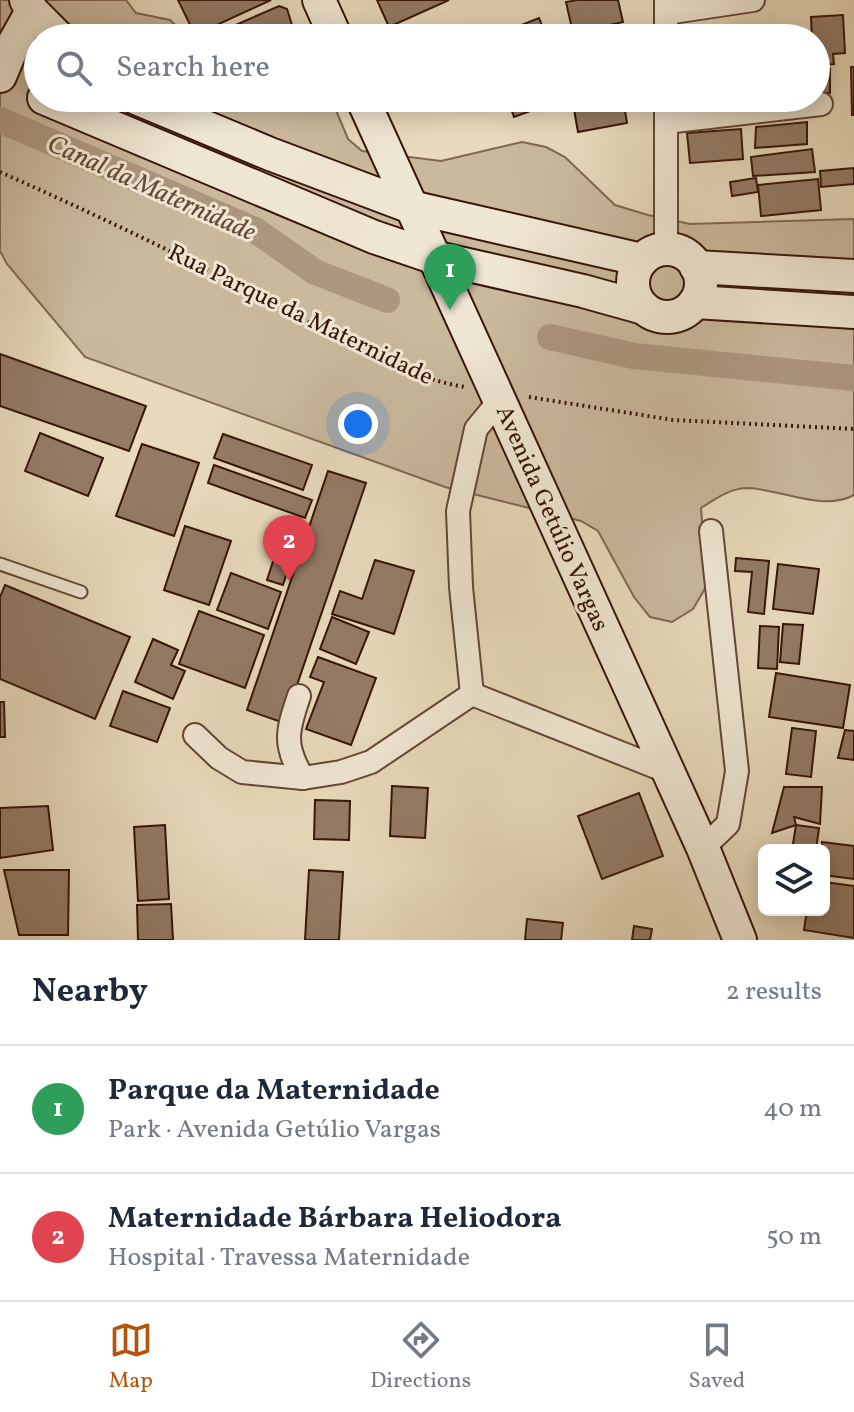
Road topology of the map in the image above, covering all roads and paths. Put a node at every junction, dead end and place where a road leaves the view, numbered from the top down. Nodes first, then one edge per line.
1 (319, 0) edge
2 (753, 0) edge
3 (29, 6) edge
4 (666, 6) edge
5 (46, 24) edge
6 (330, 24) edge
7 (0, 77) edge
8 (24, 88) edge
9 (77, 112) edge
10 (170, 112) edge
11 (368, 112) edge
12 (666, 112) edge
13 (752, 112) edge
14 (666, 122) junction
15 (0, 172) edge
16 (411, 207) junction
17 (654, 254) junction
18 (433, 257) junction
19 (696, 267) junction
20 (854, 276) edge
21 (695, 302) junction
22 (644, 308) junction
23 (854, 312) edge
24 (499, 396) junction
25 (854, 429) edge
26 (711, 531) dead end
27 (0, 564) edge
28 (81, 592) dead end
29 (472, 694) junction
30 (299, 696) dead end
31 (195, 735) dead end
32 (666, 771) junction
33 (303, 778) junction
34 (703, 848) junction
35 (740, 940) edge

1 - 6 street
2 - 4 street
3 - 5 street
3 - 7 street
7 - 8 street
9 - 18 street
10 - 16 street
11 - 16 street, Avenida Getúlio Vargas
12 - 14 street
13 - 14 street
14 - 17 street
15 - 24 path, Rua Parque da Maternidade
16 - 17 street
16 - 18 street, Avenida Getúlio Vargas
17 - 19 street
17 - 22 street
18 - 22 street
18 - 24 street, Avenida Getúlio Vargas
19 - 20 street
19 - 21 street
21 - 22 street
21 - 23 street
24 - 25 path, Rua Parque da Maternidade
24 - 29 street
24 - 32 street, Avenida Getúlio Vargas
26 - 34 street
27 - 28 lane
29 - 32 street
29 - 33 street
30 - 33 street
31 - 33 street
32 - 34 street, Avenida Getúlio Vargas
34 - 35 street, Avenida Getúlio Vargas

